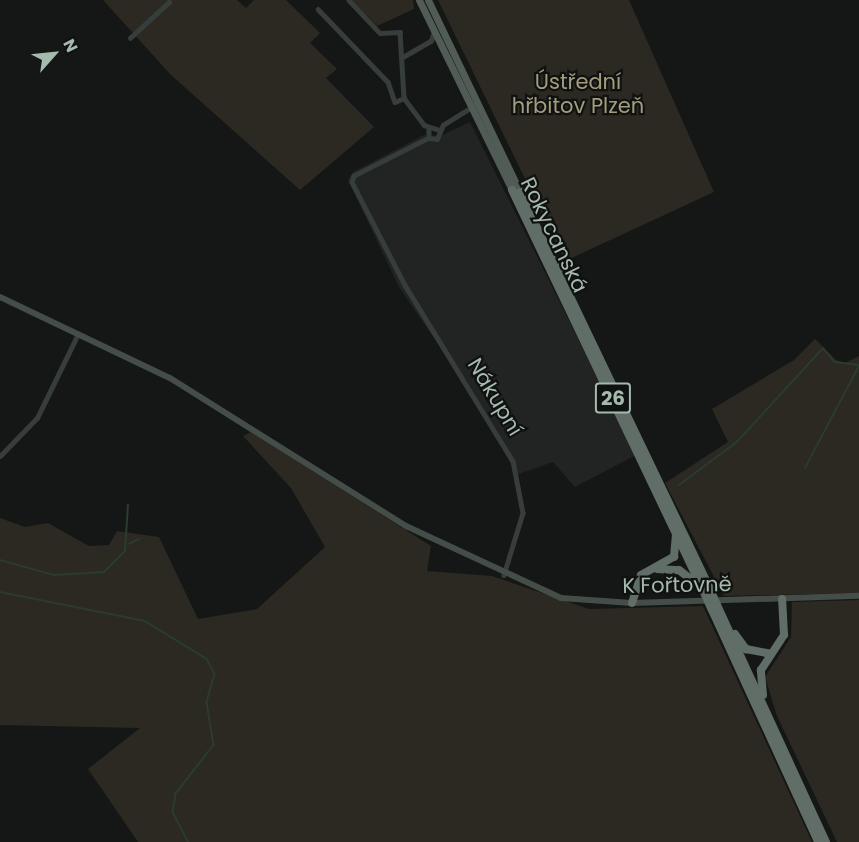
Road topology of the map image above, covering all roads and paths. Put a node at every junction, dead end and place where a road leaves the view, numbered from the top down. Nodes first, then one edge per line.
1 (349, 0) edge
2 (419, 0) edge
3 (428, 0) edge
4 (169, 2) dead end
5 (318, 9) dead end
6 (435, 31) junction
7 (130, 38) dead end
8 (402, 58) junction
9 (404, 98) junction
10 (475, 106) junction
11 (429, 129) junction
12 (439, 130) junction
13 (429, 138) junction
14 (516, 191) joint
15 (0, 297) edge
16 (78, 334) junction
17 (0, 456) edge
18 (660, 482) junction
19 (673, 523) junction
20 (645, 572) junction
21 (502, 575) junction
22 (705, 591) junction
23 (859, 596) edge
24 (782, 599) junction
25 (632, 603) junction
26 (715, 608) junction
27 (771, 654) junction
28 (771, 724) junction
29 (818, 842) edge
30 (826, 842) edge

1 - 8 street
2 - 6 main road, Rokycanská / 26
3 - 10 main road, Rokycanská / 26
4 - 7 street
5 - 9 street
6 - 8 street
6 - 10 main road, Rokycanská / 26
8 - 9 street
9 - 11 street
10 - 12 street
10 - 14 main road, Rokycanská / 26
11 - 12 street
11 - 13 street
12 - 13 street
13 - 21 street, Nákupní
14 - 18 highway, Rokycanská / 26
15 - 16 street, K Fořtovně
16 - 17 street
16 - 21 street, K Fořtovně
18 - 19 highway, 26
18 - 22 highway, 26
19 - 20 highway
19 - 22 highway, 26
20 - 22 highway
20 - 25 highway
21 - 25 street, K Fořtovně
22 - 26 highway, 26, bridge
23 - 24 street, K Fořtovně
24 - 25 street, K Fořtovně
24 - 27 highway
26 - 27 highway
26 - 28 highway, 26
26 - 29 highway, 26
27 - 28 highway
28 - 30 highway, 26

